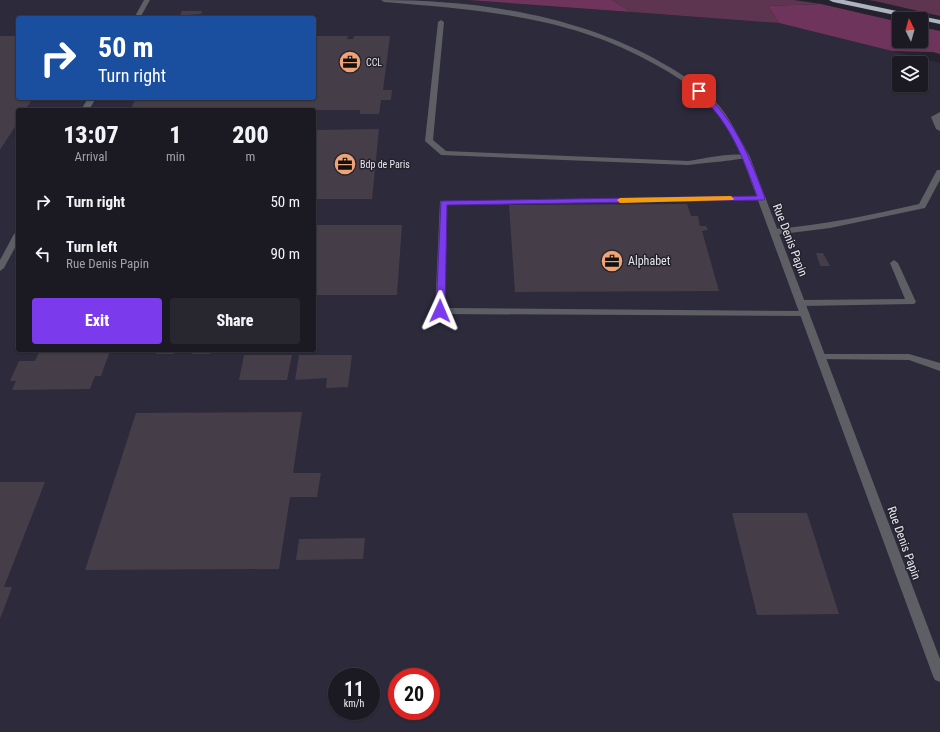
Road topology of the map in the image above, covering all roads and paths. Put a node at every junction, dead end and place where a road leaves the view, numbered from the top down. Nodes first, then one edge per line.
1 (147, 0) edge
2 (384, 0) edge
3 (833, 0) edge
4 (138, 16) edge
5 (441, 22) dead end
6 (940, 22) edge
7 (940, 114) edge
8 (940, 129) edge
9 (746, 158) junction
10 (940, 172) edge
11 (762, 198) junction
12 (774, 232) junction
13 (16, 238) edge
14 (894, 264) dead end
15 (0, 268) edge
16 (801, 303) junction
17 (805, 314) junction
18 (821, 356) junction
19 (940, 367) edge
20 (940, 676) edge

1 - 4 street
2 - 9 street, Rue Denis Papin
3 - 6 highway
5 - 9 street
7 - 8 street
9 - 11 street, Rue Denis Papin
10 - 12 street
11 - 12 street, Rue Denis Papin
11 - 17 street
12 - 16 street, Rue Denis Papin
13 - 15 street
14 - 16 street
16 - 17 street, Rue Denis Papin
17 - 18 street, Rue Denis Papin
18 - 19 street
18 - 20 street, Rue Denis Papin

